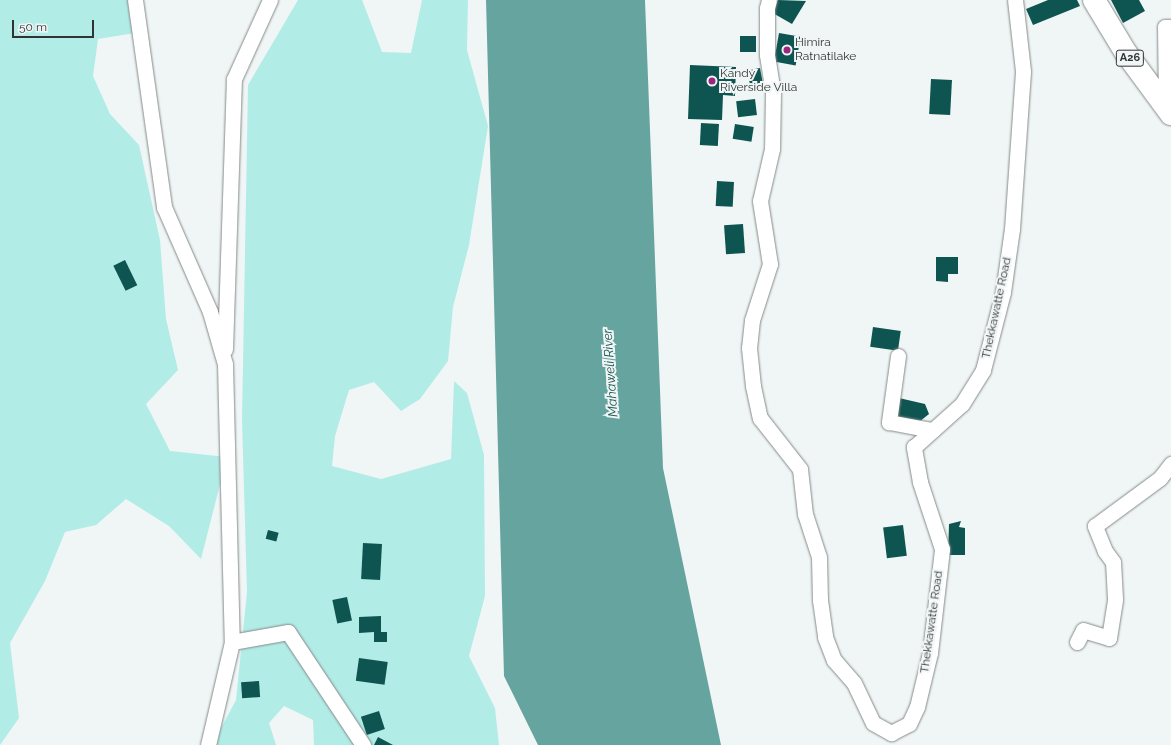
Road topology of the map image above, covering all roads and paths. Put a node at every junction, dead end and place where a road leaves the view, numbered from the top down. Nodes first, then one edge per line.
1 (135, 0) edge
2 (270, 0) edge
3 (1015, 0) edge
4 (1094, 0) edge
5 (768, 4) edge
6 (1171, 27) edge
7 (1168, 110) edge
8 (898, 356) dead end
9 (225, 364) junction
10 (932, 430) junction
11 (1171, 464) edge
12 (1166, 481) edge
13 (232, 642) junction
14 (1078, 642) dead end
15 (208, 745) edge
16 (363, 745) edge

1 - 9 street
2 - 9 street
3 - 10 street, Thekkawatte Road
4 - 7 highway, A26
5 - 10 street, Thekkawatte Road
6 - 7 street
8 - 10 street
9 - 13 street
11 - 12 street
12 - 14 street
13 - 15 street
13 - 16 street

